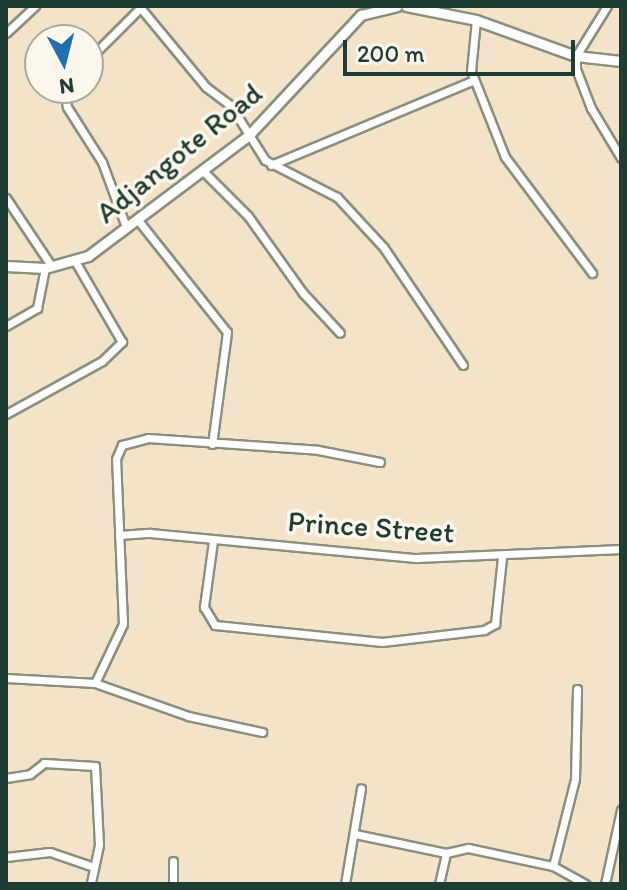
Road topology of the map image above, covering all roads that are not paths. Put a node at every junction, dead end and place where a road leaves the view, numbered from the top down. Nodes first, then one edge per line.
1 (35, 6) edge
2 (397, 6) edge
3 (406, 6) edge
4 (607, 6) edge
5 (139, 7) edge
6 (437, 8) edge
7 (476, 20) junction
8 (6, 33) edge
9 (104, 43) edge
10 (576, 56) junction
11 (621, 61) edge
12 (474, 80) junction
13 (66, 104) edge
14 (248, 136) junction
15 (621, 158) edge
16 (271, 165) junction
17 (203, 171) junction
18 (6, 198) edge
19 (137, 219) junction
20 (126, 227) junction
21 (76, 263) junction
22 (6, 266) edge
23 (49, 267) junction
24 (592, 273) dead end
25 (6, 326) edge
26 (340, 333) dead end
27 (463, 365) dead end
28 (6, 414) edge
29 (212, 444) junction
30 (380, 462) dead end
31 (119, 535) junction
32 (213, 541) junction
33 (621, 549) edge
34 (502, 557) junction
35 (6, 678) edge
36 (95, 683) junction
37 (577, 689) dead end
38 (262, 732) dead end
39 (6, 778) edge
40 (361, 788) dead end
41 (621, 811) edge
42 (355, 834) junction
43 (446, 853) junction
44 (6, 857) edge
45 (173, 861) dead end
46 (553, 866) junction
47 (94, 867) junction
48 (91, 884) edge
49 (173, 884) edge
50 (345, 884) edge
51 (439, 884) edge
52 (585, 884) edge
53 (605, 884) edge

1 - 8 street
2 - 14 street, Adjangote Road
3 - 6 street
4 - 10 street
5 - 9 street
5 - 14 street
6 - 7 street
7 - 10 street
7 - 12 street
10 - 11 street
10 - 15 street
12 - 16 street
12 - 24 street
13 - 20 street
14 - 16 street
14 - 17 street, Adjangote Road
16 - 27 street
17 - 19 street, Adjangote Road
17 - 26 street
18 - 23 street
19 - 20 street, Adjangote Road
19 - 29 street
20 - 21 street, Adjangote Road
21 - 23 street, Adjangote Road
21 - 28 street
22 - 23 street, Adjangote Road
23 - 25 street
29 - 30 street
29 - 31 street
31 - 32 street, Prince Street
31 - 36 street
32 - 34 street, Prince Street
32 - 34 street
33 - 34 street, Prince Street
35 - 36 street
36 - 38 street
37 - 46 street
39 - 47 street
40 - 42 street
41 - 53 street
42 - 43 street
42 - 50 street
43 - 46 street
43 - 51 street
44 - 47 street
45 - 49 street
46 - 52 street
47 - 48 street

